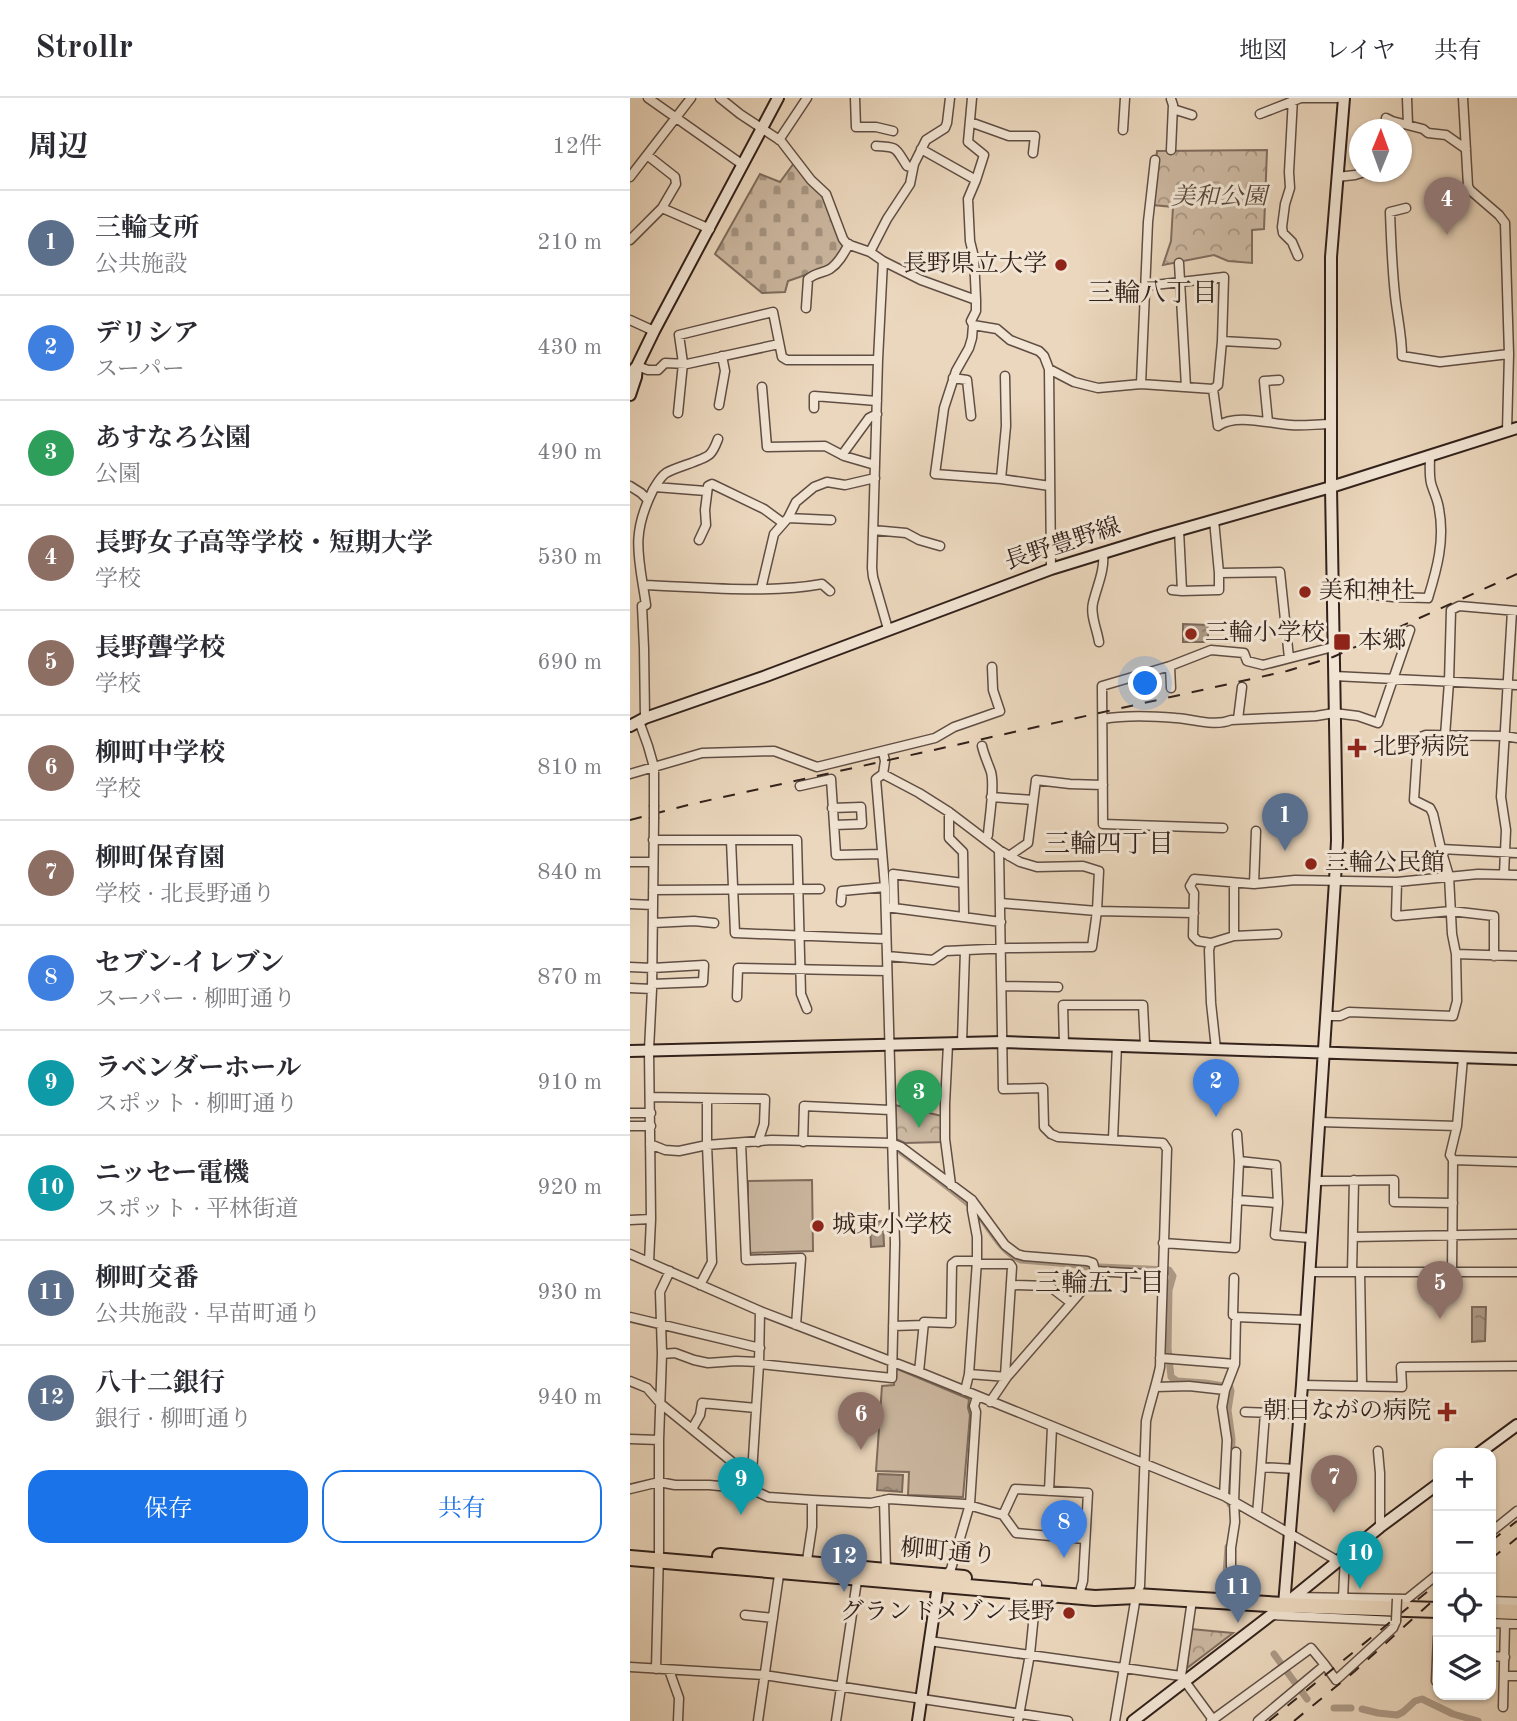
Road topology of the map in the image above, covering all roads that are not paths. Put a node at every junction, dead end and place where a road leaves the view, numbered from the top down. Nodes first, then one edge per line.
1 (648, 98) edge
2 (691, 98) edge
3 (720, 98) edge
4 (778, 98) edge
5 (807, 98) edge
6 (855, 98) edge
7 (950, 98) edge
8 (972, 98) edge
9 (1125, 98) edge
10 (1169, 98) edge
11 (1337, 98) edge
12 (1344, 98) edge
13 (1407, 98) edge
14 (1463, 98) edge
15 (1293, 100) edge
16 (1173, 110) junction
17 (1260, 114) dead end
18 (1192, 115) dead end
19 (675, 118) junction
20 (1408, 119) edge
21 (970, 122) junction
22 (1412, 126) edge
23 (762, 128) junction
24 (1123, 130) dead end
25 (893, 131) dead end
26 (779, 140) junction
27 (876, 146) dead end
28 (921, 149) junction
29 (1466, 149) junction
30 (1171, 150) dead end
31 (1033, 153) dead end
32 (647, 155) junction
33 (1155, 160) dead end
34 (743, 165) junction
35 (913, 168) junction
36 (1349, 176) edge
37 (630, 177) edge
38 (1337, 177) junction
39 (976, 180) junction
40 (662, 208) junction
41 (1406, 208) dead end
42 (1505, 226) junction
43 (1517, 226) edge
44 (710, 229) junction
45 (630, 240) edge
46 (849, 244) junction
47 (870, 252) junction
48 (1298, 256) dead end
49 (883, 261) junction
50 (1179, 263) dead end
51 (1181, 282) junction
52 (1146, 286) junction
53 (976, 300) junction
54 (806, 309) dead end
55 (630, 320) edge
56 (973, 325) junction
57 (654, 331) junction
58 (1222, 341) junction
59 (779, 344) junction
60 (1276, 344) dead end
61 (1509, 354) junction
62 (722, 356) junction
63 (878, 360) junction
64 (683, 363) junction
65 (1049, 369) junction
66 (634, 370) edge
67 (1513, 372) edge
68 (1005, 376) dead end
69 (953, 378) junction
70 (1279, 380) dead end
71 (1141, 384) junction
72 (762, 387) dead end
73 (1186, 387) junction
74 (1213, 389) junction
75 (630, 395) edge
76 (877, 401) junction
77 (719, 405) dead end
78 (814, 408) dead end
79 (678, 413) dead end
80 (877, 414) junction
81 (971, 416) dead end
82 (1268, 422) junction
83 (1331, 424) junction
84 (1512, 429) edge
85 (718, 439) dead end
86 (842, 455) junction
87 (1430, 455) junction
88 (875, 465) junction
89 (875, 478) junction
90 (1001, 479) junction
91 (630, 486) edge
92 (1050, 486) junction
93 (655, 487) junction
94 (1331, 487) junction
95 (706, 491) junction
96 (647, 499) junction
97 (831, 520) dead end
98 (1214, 520) junction
99 (786, 521) junction
100 (873, 530) junction
101 (1180, 530) junction
102 (699, 540) dead end
103 (940, 546) dead end
104 (1103, 553) junction
105 (1051, 569) junction
106 (1219, 573) junction
107 (643, 585) junction
108 (761, 589) junction
109 (1172, 590) dead end
110 (830, 591) dead end
111 (1182, 591) junction
112 (1332, 591) junction
113 (1515, 611) edge
114 (888, 629) junction
115 (1410, 630) dead end
116 (1099, 642) dead end
117 (1333, 647) junction
118 (1289, 658) junction
119 (1170, 666) junction
120 (992, 667) dead end
121 (1334, 676) junction
122 (1393, 678) junction
123 (1449, 682) junction
124 (1513, 685) edge
125 (1242, 687) dead end
126 (1171, 688) dead end
127 (1334, 713) junction
128 (1103, 719) junction
129 (1238, 719) junction
130 (638, 722) edge
131 (1446, 736) junction
132 (1505, 736) junction
133 (1517, 738) edge
134 (982, 746) dead end
135 (883, 752) junction
136 (654, 767) junction
137 (630, 774) edge
138 (883, 774) junction
139 (1103, 785) junction
140 (800, 786) dead end
141 (991, 797) junction
142 (1033, 800) junction
143 (832, 808) junction
144 (861, 810) junction
145 (878, 810) junction
146 (949, 812) junction
147 (834, 825) junction
148 (1223, 828) dead end
149 (1256, 831) dead end
150 (985, 839) junction
151 (653, 840) junction
152 (731, 840) junction
153 (1441, 849) junction
154 (999, 850) junction
155 (1506, 853) junction
156 (1517, 853) edge
157 (883, 854) junction
158 (1009, 856) junction
159 (630, 862) edge
160 (653, 862) junction
161 (1504, 874) junction
162 (1517, 875) edge
163 (1449, 876) junction
164 (1335, 881) junction
165 (1397, 882) junction
166 (963, 883) junction
167 (1234, 883) junction
168 (1254, 884) junction
169 (885, 887) junction
170 (733, 889) junction
171 (797, 889) junction
172 (820, 889) dead end
173 (653, 890) junction
174 (841, 902) dead end
175 (1000, 903) junction
176 (630, 904) edge
177 (653, 905) junction
178 (890, 907) junction
179 (1097, 911) junction
180 (1451, 911) junction
181 (1194, 913) junction
182 (964, 916) junction
183 (1001, 922) junction
184 (653, 923) junction
185 (714, 923) dead end
186 (1277, 934) dead end
187 (1234, 936) junction
188 (799, 937) junction
189 (886, 939) junction
190 (1211, 943) junction
191 (1001, 950) junction
192 (965, 951) junction
193 (1456, 954) junction
194 (887, 956) junction
195 (1494, 956) junction
196 (1517, 956) edge
197 (630, 967) edge
198 (652, 968) junction
199 (799, 968) junction
200 (887, 971) junction
201 (1002, 986) junction
202 (652, 987) junction
203 (1058, 987) dead end
204 (630, 988) edge
205 (737, 997) dead end
206 (807, 1009) dead end
207 (1326, 1016) junction
208 (1003, 1042) junction
209 (948, 1044) junction
210 (962, 1044) junction
211 (1064, 1044) junction
212 (889, 1045) junction
213 (1117, 1045) junction
214 (1145, 1046) junction
215 (1216, 1049) junction
216 (649, 1050) junction
217 (630, 1051) edge
218 (1324, 1054) junction
219 (1463, 1058) junction
220 (1517, 1059) edge
221 (650, 1097) junction
222 (708, 1098) junction
223 (890, 1110) junction
224 (630, 1112) edge
225 (651, 1113) junction
226 (1320, 1122) junction
227 (630, 1126) edge
228 (650, 1126) junction
229 (1457, 1126) junction
230 (1237, 1134) dead end
231 (1113, 1139) junction
232 (758, 1142) junction
233 (803, 1142) junction
234 (741, 1143) junction
235 (891, 1143) junction
236 (650, 1144) junction
237 (707, 1145) junction
238 (1453, 1160) junction
239 (1240, 1161) junction
240 (1517, 1162) edge
241 (1316, 1181) junction
242 (1354, 1181) junction
243 (951, 1185) junction
244 (1237, 1200) junction
245 (1278, 1203) junction
246 (1453, 1203) junction
247 (972, 1205) junction
248 (651, 1219) junction
249 (630, 1220) edge
250 (1517, 1234) edge
251 (1453, 1236) junction
252 (1353, 1237) junction
253 (1311, 1238) junction
254 (1163, 1243) junction
255 (630, 1254) edge
256 (649, 1262) junction
257 (977, 1262) junction
258 (670, 1271) junction
259 (1095, 1271) junction
260 (1162, 1272) junction
261 (1309, 1272) junction
262 (1356, 1272) junction
263 (1452, 1272) junction
264 (1517, 1272) edge
265 (1234, 1278) dead end
266 (701, 1285) junction
267 (1012, 1285) junction
268 (1070, 1303) junction
269 (760, 1311) junction
270 (630, 1317) edge
271 (1236, 1317) junction
272 (1306, 1320) junction
273 (662, 1325) junction
274 (796, 1325) junction
275 (924, 1325) junction
276 (893, 1326) junction
277 (760, 1348) junction
278 (662, 1354) junction
279 (1166, 1358) junction
280 (759, 1363) junction
281 (892, 1363) junction
282 (1235, 1364) junction
283 (1517, 1366) edge
284 (919, 1372) junction
285 (969, 1374) junction
286 (1006, 1377) junction
287 (630, 1381) edge
288 (1303, 1385) junction
289 (1156, 1387) junction
290 (1226, 1387) junction
291 (1362, 1387) junction
292 (965, 1391) junction
293 (977, 1397) junction
294 (990, 1402) junction
295 (661, 1404) junction
296 (756, 1408) junction
297 (1245, 1412) dead end
298 (1265, 1413) junction
299 (1300, 1414) junction
300 (1517, 1425) edge
301 (1052, 1427) junction
302 (692, 1429) junction
303 (630, 1439) edge
304 (659, 1440) junction
305 (1486, 1448) edge
306 (1378, 1451) dead end
307 (1236, 1452) dead end
308 (1144, 1465) junction
309 (1261, 1467) junction
310 (1294, 1469) junction
311 (659, 1482) junction
312 (751, 1484) junction
313 (1433, 1488) edge
314 (630, 1489) edge
315 (1049, 1491) junction
316 (1229, 1499) junction
317 (812, 1500) junction
318 (884, 1500) junction
319 (970, 1504) junction
320 (1517, 1511) edge
321 (1257, 1514) junction
322 (1003, 1515) junction
323 (1380, 1527) junction
324 (1496, 1528) edge
325 (1289, 1533) junction
326 (1085, 1539) junction
327 (630, 1549) edge
328 (659, 1556) junction
329 (630, 1558) edge
330 (1341, 1558) junction
331 (781, 1565) junction
332 (1231, 1566) dead end
333 (806, 1568) junction
334 (886, 1570) junction
335 (858, 1572) junction
336 (1437, 1574) edge
337 (942, 1581) junction
338 (1037, 1588) junction
339 (1081, 1588) junction
340 (1136, 1596) junction
341 (1343, 1598) junction
342 (1396, 1599) junction
343 (1192, 1600) junction
344 (1289, 1601) junction
345 (1496, 1601) edge
346 (1517, 1602) edge
347 (1433, 1610) edge
348 (1496, 1611) edge
349 (1517, 1612) edge
350 (745, 1615) dead end
351 (1271, 1615) junction
352 (773, 1618) junction
353 (1396, 1621) junction
354 (1496, 1623) edge
355 (1505, 1624) junction
356 (1517, 1624) edge
357 (929, 1641) junction
358 (1030, 1654) junction
359 (1496, 1656) edge
360 (1505, 1657) junction
361 (1325, 1665) junction
362 (630, 1667) edge
363 (1124, 1668) junction
364 (656, 1669) junction
365 (669, 1670) junction
366 (764, 1675) junction
367 (1504, 1676) junction
368 (1517, 1676) edge
369 (1182, 1678) junction
370 (841, 1687) junction
371 (921, 1699) junction
372 (1503, 1707) dead end
373 (1019, 1717) edge
374 (1213, 1720) edge
375 (678, 1721) edge
376 (758, 1721) edge
377 (836, 1721) edge
378 (918, 1721) edge
379 (1068, 1721) edge
380 (1115, 1721) edge
381 (1133, 1721) edge
382 (1258, 1721) edge

1 - 19 street
2 - 19 street
3 - 23 street
4 - 23 street
5 - 26 street
6 - 25 street
7 - 28 street
8 - 21 street
9 - 24 street
10 - 16 street
11 - 15 street
12 - 38 street
13 - 20 street
14 - 29 street
15 - 17 street
15 - 48 street
16 - 18 street
16 - 30 street
19 - 32 street
19 - 34 street
21 - 31 street
21 - 39 street
22 - 29 street
23 - 26 street
23 - 34 street
26 - 46 street
27 - 35 street
28 - 35 street
28 - 39 street
29 - 42 street
32 - 37 street
32 - 40 street
33 - 52 street
34 - 44 street
35 - 47 street
36 - 38 street
38 - 83 street
39 - 53 street
40 - 44 street
40 - 45 street
41 - 61 street
42 - 43 street
42 - 61 street
44 - 57 street
46 - 47 street
46 - 54 street
47 - 49 street
49 - 53 street
49 - 63 street
50 - 51 street
51 - 52 street
51 - 58 street
51 - 73 street
52 - 71 street
53 - 56 street
55 - 57 street
56 - 65 street
56 - 69 street
57 - 66 street
58 - 60 street
58 - 74 street
59 - 62 street
59 - 63 street
59 - 64 street
61 - 67 street
62 - 64 street
62 - 77 street
63 - 76 street
64 - 66 street
64 - 79 street
65 - 71 street
65 - 92 street
66 - 75 street
67 - 84 street
68 - 90 street
69 - 81 street
69 - 90 street
70 - 82 street
71 - 73 street
72 - 86 street
73 - 74 street
74 - 82 street
76 - 78 street
76 - 80 street
80 - 86 street
80 - 88 street
82 - 83 street
83 - 94 street
84 - 87 street, 長野豊野線
85 - 93 street
86 - 88 street
87 - 94 street, 長野豊野線
87 - 112 street
88 - 89 street
89 - 99 street
89 - 100 street
90 - 92 street
91 - 96 street
92 - 105 street
93 - 95 street
93 - 96 street
94 - 98 street, 長野豊野線
94 - 112 street
95 - 99 street
95 - 102 street
96 - 107 street
97 - 99 street
98 - 101 street, 長野豊野線
98 - 106 street
99 - 108 street
100 - 103 street
100 - 114 street
101 - 104 street, 長野豊野線
101 - 111 street
104 - 105 street, 長野豊野線
104 - 116 street
105 - 114 street, 長野豊野線
106 - 111 street
106 - 118 street
107 - 108 street
107 - 130 street
108 - 110 street
109 - 111 street
112 - 117 street
113 - 123 street
113 - 124 street
114 - 130 street, 長野豊野線
115 - 122 street
117 - 118 street
117 - 121 street
118 - 119 street
119 - 126 street
119 - 128 street
120 - 135 street
121 - 122 street
121 - 127 street
122 - 123 street
122 - 127 street
123 - 124 street
123 - 131 street
124 - 132 street
125 - 129 street
127 - 129 street
127 - 164 street
128 - 129 street
128 - 139 street
130 - 136 street
131 - 132 street
131 - 153 street
132 - 133 street
132 - 155 street
134 - 141 street
135 - 136 street
135 - 138 street
136 - 137 street
136 - 151 street, bridge
138 - 145 street
138 - 146 street
139 - 142 street
139 - 148 street
140 - 143 street
141 - 142 street
141 - 150 street
142 - 158 street
143 - 144 street
143 - 147 street
144 - 145 street
144 - 147 street
145 - 157 street
146 - 150 street
146 - 166 street
147 - 157 street
149 - 168 street
150 - 154 street
151 - 152 street
151 - 160 street
152 - 170 street
152 - 171 street
153 - 155 street
153 - 163 street
154 - 158 street
154 - 175 street
155 - 156 street
155 - 161 street
157 - 169 street
158 - 179 street
159 - 160 street
160 - 173 street
161 - 162 street
161 - 163 street
163 - 165 street
163 - 180 street
164 - 165 street
164 - 168 street
164 - 207 street
165 - 180 street
166 - 178 street
166 - 182 street
167 - 168 street
167 - 181 street
167 - 187 street
169 - 174 street
169 - 178 street
170 - 171 street
170 - 173 street
170 - 188 street
171 - 172 street
171 - 188 street
173 - 177 street
175 - 179 street
175 - 183 street
176 - 177 street
177 - 184 street
178 - 182 street
178 - 189 street
179 - 181 street
179 - 191 street
180 - 193 street
180 - 195 street
181 - 190 street
182 - 183 street
183 - 191 street
184 - 185 street
184 - 198 street
186 - 187 street
187 - 190 street
188 - 189 street
188 - 199 street
189 - 194 street
190 - 215 street
191 - 192 street
191 - 201 street
192 - 194 street
192 - 210 street
193 - 195 street
193 - 207 street
194 - 200 street
195 - 196 street
197 - 198 street
198 - 202 street
198 - 202 street
199 - 200 street
199 - 205 street
199 - 206 street
200 - 212 street
201 - 203 street
201 - 208 street
202 - 204 street
202 - 216 street
207 - 218 street
208 - 210 street
208 - 211 street
208 - 231 street
209 - 210 street
209 - 212 street
209 - 243 street
211 - 213 street
211 - 214 street
212 - 216 street
212 - 223 street
213 - 214 street
213 - 231 street
214 - 215 street
215 - 218 street
216 - 217 street
216 - 221 street
218 - 219 street
218 - 226 street
219 - 220 street
219 - 229 street
221 - 222 street
221 - 225 street
222 - 232 street
222 - 237 street
223 - 233 street
223 - 235 street
224 - 225 street
225 - 228 street
226 - 229 street
226 - 241 street
227 - 228 street
228 - 236 street
229 - 238 street
230 - 239 street
231 - 254 street
232 - 233 street
232 - 234 street
233 - 235 street
234 - 237 street
234 - 274 street
235 - 243 street
235 - 276 street
236 - 237 street
236 - 248 street
237 - 266 street
238 - 240 street
238 - 246 street
239 - 244 street
239 - 245 street
241 - 242 street
241 - 253 street
242 - 246 street
242 - 252 street
243 - 247 street
244 - 245 street
244 - 254 street
245 - 253 street
246 - 251 street
247 - 257 street
247 - 259 street
248 - 249 street
248 - 256 street
250 - 251 street
251 - 252 street
251 - 263 street
252 - 262 street
253 - 261 street
254 - 260 street
255 - 256 street
256 - 258 street
257 - 267 street
257 - 275 street
257 - 285 street
258 - 266 street
258 - 273 street
259 - 260 street
259 - 268 street
260 - 279 street
261 - 262 street
261 - 272 street
262 - 263 street
262 - 291 street
263 - 264 street
265 - 271 street
266 - 269 street
267 - 268 street
267 - 286 street
268 - 286 street
269 - 274 street
269 - 277 street
270 - 273 street
271 - 272 street
271 - 282 street
272 - 288 street
273 - 277 street
273 - 278 street
274 - 281 street
275 - 276 street
275 - 284 street
276 - 281 street
277 - 280 street
278 - 280 street
278 - 295 street
279 - 282 street
279 - 289 street
280 - 281 street
280 - 296 street
281 - 284 street
282 - 290 street
283 - 291 street
284 - 292 street
285 - 286 street
285 - 292 street
286 - 294 street
287 - 295 street
288 - 291 street
288 - 299 street
289 - 290 street
289 - 308 street
290 - 316 street
292 - 293 street
293 - 294 street
293 - 319 street
294 - 301 street
295 - 302 street
295 - 304 street
296 - 302 street
296 - 312 street
297 - 298 street
298 - 299 street
298 - 309 street
299 - 310 street
300 - 305 street
301 - 308 street
301 - 315 street
302 - 312 street
303 - 304 street
304 - 311 street
306 - 323 street
307 - 316 street
308 - 316 street
308 - 340 street
309 - 310 street
309 - 321 street
310 - 325 street
311 - 312 street
311 - 314 street
311 - 328 street
312 - 317 street
313 - 323 street
315 - 322 street
315 - 326 street
316 - 321 street
316 - 332 street
317 - 318 street
317 - 333 street
318 - 319 street
318 - 334 street
319 - 322 street
319 - 337 street
320 - 324 street
321 - 325 street
322 - 326 street
323 - 330 street
325 - 330 street
325 - 344 street
326 - 339 street
327 - 328 highway, 柳町通り
328 - 329 highway, 柳町通り
328 - 331 highway, 柳町通り
328 - 364 street
330 - 341 street
330 - 344 street
331 - 333 highway, 柳町通り
331 - 352 street
333 - 335 highway, 柳町通り
334 - 335 highway, 柳町通り
334 - 337 highway, 柳町通り
335 - 337 highway, 柳町通り
335 - 370 street
336 - 342 street
337 - 338 highway, 柳町通り
337 - 357 street
338 - 339 highway, 柳町通り
338 - 340 highway, 柳町通り
338 - 358 street
339 - 340 highway, 柳町通り
340 - 343 highway, 柳町通り
340 - 363 street
341 - 342 street
341 - 344 street
342 - 353 street, bridge
343 - 344 highway, 柳町通り
343 - 369 street
344 - 347 highway, 柳町通り
344 - 351 street
345 - 346 street
348 - 349 highway
350 - 352 street
351 - 353 street
351 - 369 street
352 - 366 street
353 - 361 street
354 - 355 street
355 - 356 street
355 - 360 street
357 - 358 street
357 - 371 street
358 - 363 street
358 - 373 street
359 - 360 street
360 - 367 street
361 - 374 street
361 - 382 street
362 - 364 street
363 - 369 street
363 - 380 street
364 - 365 street
365 - 366 street
365 - 375 street
366 - 370 street
366 - 376 street
367 - 368 street
367 - 372 street
369 - 374 street
369 - 381 street
370 - 371 street
370 - 377 street
371 - 373 street
371 - 378 street
373 - 379 street

